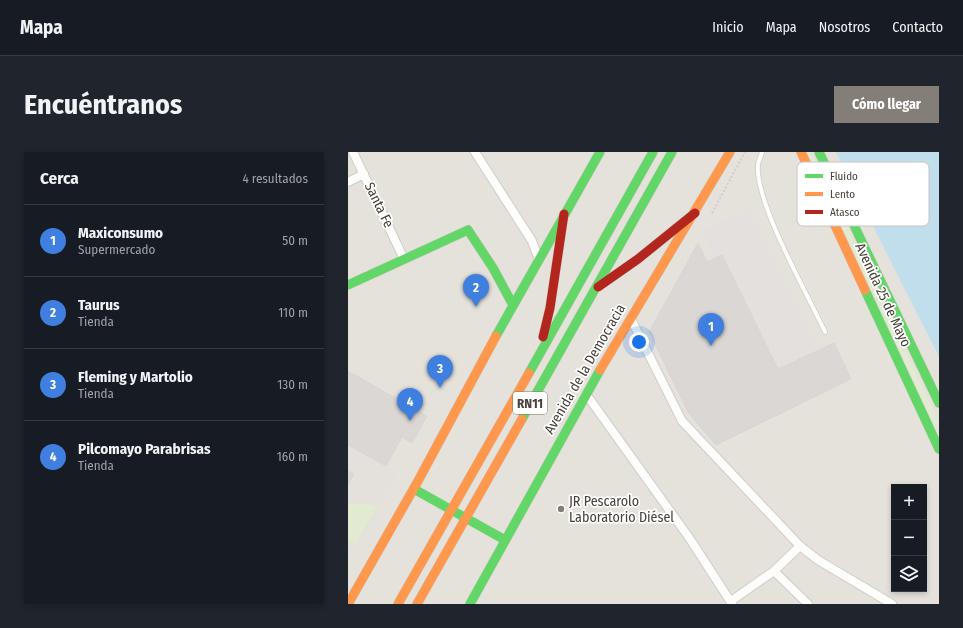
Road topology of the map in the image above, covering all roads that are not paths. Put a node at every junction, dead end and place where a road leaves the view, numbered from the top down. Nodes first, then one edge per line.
1 (353, 152) edge
2 (474, 152) edge
3 (600, 152) edge
4 (653, 152) edge
5 (672, 152) edge
6 (730, 152) edge
7 (762, 152) edge
8 (801, 152) edge
9 (819, 152) edge
10 (806, 162) edge
11 (824, 162) edge
12 (364, 174) junction
13 (348, 182) edge
14 (695, 213) junction
15 (564, 214) junction
16 (836, 226) edge
17 (854, 226) edge
18 (404, 259) junction
19 (539, 260) junction
20 (348, 285) edge
21 (594, 290) junction
22 (513, 305) junction
23 (631, 319) junction
24 (826, 332) dead end
25 (535, 362) junction
26 (586, 394) junction
27 (939, 403) edge
28 (938, 445) edge
29 (414, 489) junction
30 (452, 510) junction
31 (466, 516) junction
32 (505, 540) junction
33 (800, 546) junction
34 (774, 571) junction
35 (732, 603) edge
36 (348, 604) edge
37 (398, 604) edge
38 (417, 604) edge
39 (470, 604) edge
40 (808, 604) edge
41 (892, 604) edge

1 - 12 street, Santa Fe
2 - 19 street
3 - 15 main road, RN11
4 - 25 main road, RN11
5 - 21 main road, RN11
6 - 14 main road, Avenida de la Democracia
7 - 24 lane
8 - 10 main road, Avenida 25 de Mayo
9 - 11 main road, Avenida 25 de Mayo
12 - 13 street
12 - 18 street, Santa Fe
14 - 21 main road
14 - 23 main road, Avenida de la Democracia
15 - 19 main road, RN11
15 - 25 main road, RN11
16 - 28 main road, Avenida 25 de Mayo
17 - 27 main road, Avenida 25 de Mayo
18 - 20 main road
18 - 22 main road
19 - 22 main road, RN11
21 - 31 main road, RN11
22 - 29 main road, RN11
23 - 26 main road, Avenida de la Democracia
23 - 33 street
25 - 30 main road, RN11
26 - 32 main road, Avenida de la Democracia
26 - 35 street
29 - 30 main road
29 - 36 main road, RN11
30 - 31 main road
30 - 37 main road, RN11
31 - 32 main road
31 - 38 main road, RN11
32 - 39 main road, Avenida de la Democracia
33 - 34 street
33 - 41 street
34 - 35 street
34 - 40 street

